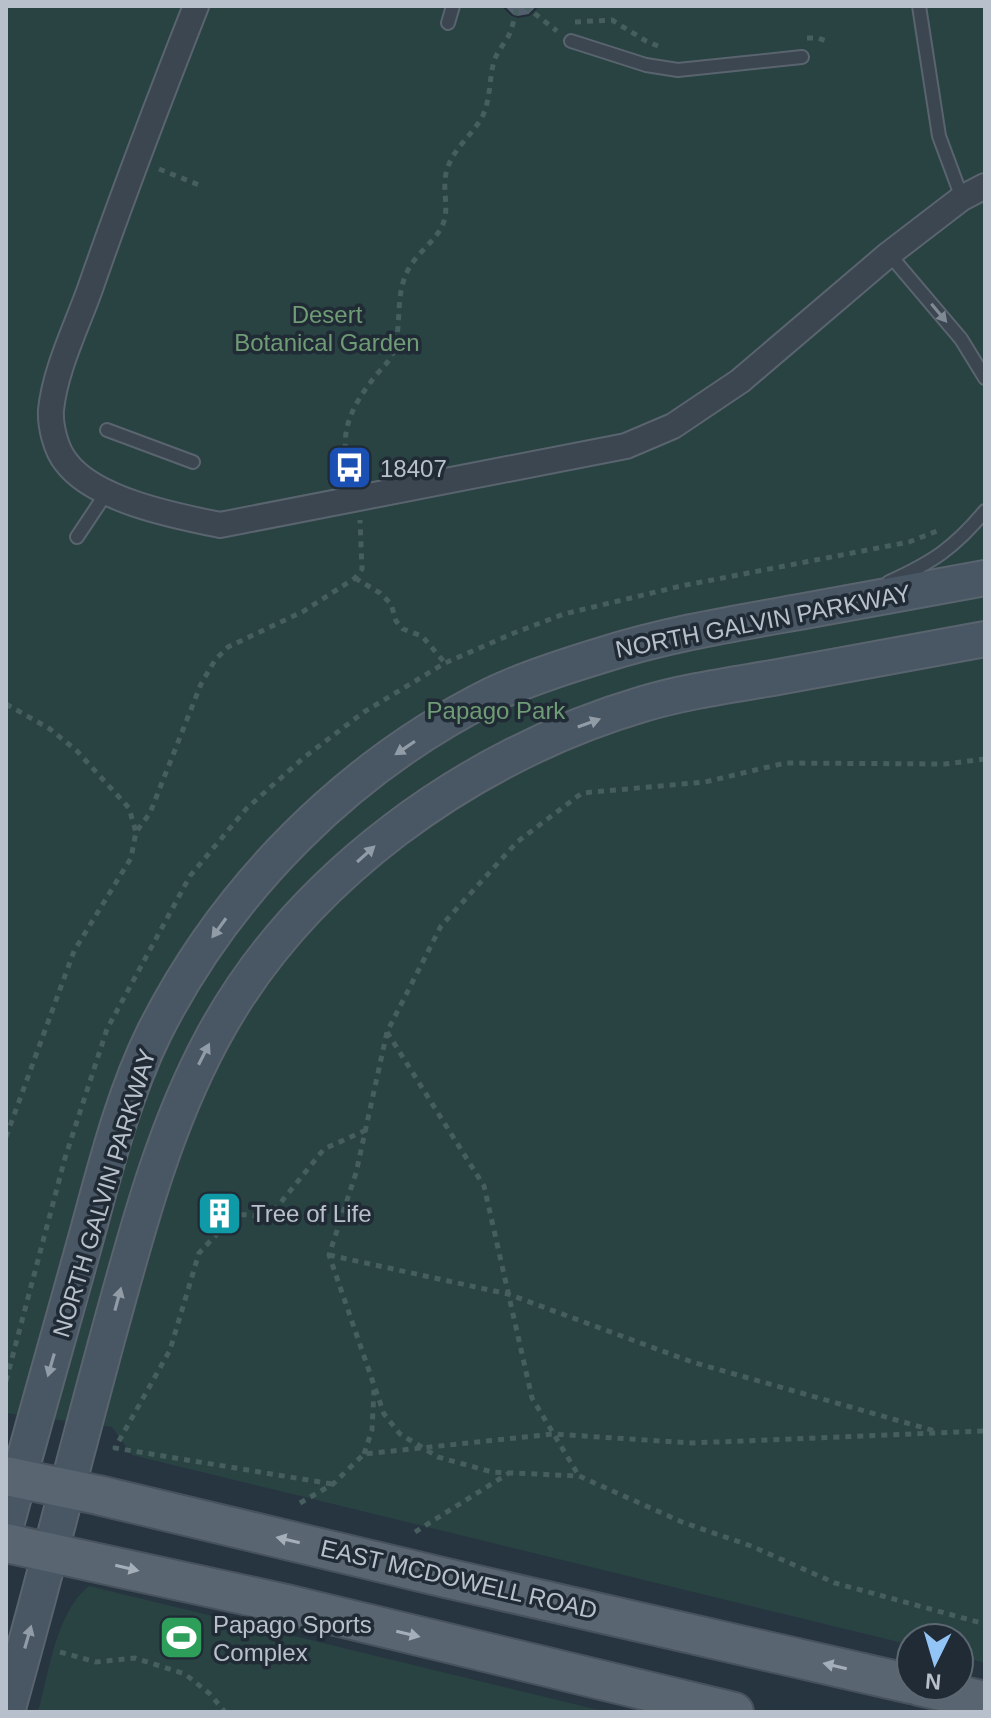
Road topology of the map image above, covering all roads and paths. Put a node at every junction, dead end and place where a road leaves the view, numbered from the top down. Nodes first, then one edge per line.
1 (453, 6) edge
2 (518, 6) edge
3 (525, 6) edge
4 (919, 6) edge
5 (193, 7) edge
6 (571, 22) dead end
7 (448, 23) dead end
8 (563, 26) dead end
9 (555, 29) junction
10 (806, 38) dead end
11 (571, 41) joint
12 (829, 42) dead end
13 (662, 47) dead end
14 (802, 57) dead end
15 (163, 171) dead end
16 (199, 185) dead end
17 (985, 186) edge
18 (962, 198) junction
19 (889, 254) junction
20 (985, 378) edge
21 (107, 430) dead end
22 (193, 462) dead end
23 (351, 473) dead end
24 (107, 492) junction
25 (985, 511) edge
26 (362, 528) dead end
27 (77, 537) dead end
28 (355, 578) junction
29 (985, 578) edge
30 (837, 605) junction
31 (985, 639) edge
32 (445, 663) dead end
33 (6, 704) edge
34 (985, 759) edge
35 (136, 832) junction
36 (387, 1032) junction
37 (366, 1130) junction
38 (6, 1137) edge
39 (329, 1255) junction
40 (508, 1294) junction
41 (373, 1385) junction
42 (985, 1431) edge
43 (940, 1432) junction
44 (553, 1434) junction
45 (421, 1449) junction
46 (364, 1454) junction
47 (510, 1472) junction
48 (579, 1476) junction
49 (12, 1478) edge
50 (333, 1484) junction
51 (67, 1488) junction
52 (300, 1503) dead end
53 (6, 1526) edge
54 (415, 1532) dead end
55 (6, 1543) edge
56 (51, 1551) junction
57 (985, 1624) edge
58 (60, 1652) dead end
59 (895, 1680) edge
60 (7, 1712) edge
61 (225, 1712) edge
62 (734, 1712) edge

1 - 7 lane
2 - 23 path
3 - 9 path
4 - 18 lane
5 - 24 street
6 - 13 path
8 - 9 path
9 - 11 path
10 - 12 path
11 - 14 lane
15 - 16 path
17 - 18 street
18 - 19 street
19 -> 20 lane
19 - 24 street
21 - 22 lane
24 - 27 lane
25 - 30 lane
26 - 28 path
28 - 32 path
28 - 35 path
29 - 30 main road, NORTH GALVIN PARKWAY
30 -> 49 main road, NORTH GALVIN PARKWAY
51 -> 31 main road, NORTH GALVIN PARKWAY
33 - 35 path
34 - 36 path
35 - 38 path
36 - 37 path
36 - 40 path
37 - 39 path
37 - 50 path
39 - 40 path
39 - 41 path
40 - 43 path
40 - 44 path
41 - 45 path
41 - 46 path
42 - 43 path
43 - 44 path
44 - 45 path
44 - 48 path
45 - 46 path
45 - 47 path
46 - 50 path
47 - 48 path
47 - 54 path
48 - 57 path
49 - 51 main road, EAST MCDOWELL ROAD
49 - 53 main road, NORTH GALVIN PARKWAY
50 - 52 path
51 - 56 main road, NORTH GALVIN PARKWAY
59 -> 51 main road, EAST MCDOWELL ROAD
55 - 56 main road
60 -> 56 main road, NORTH GALVIN PARKWAY
56 -> 62 main road
58 - 61 path

